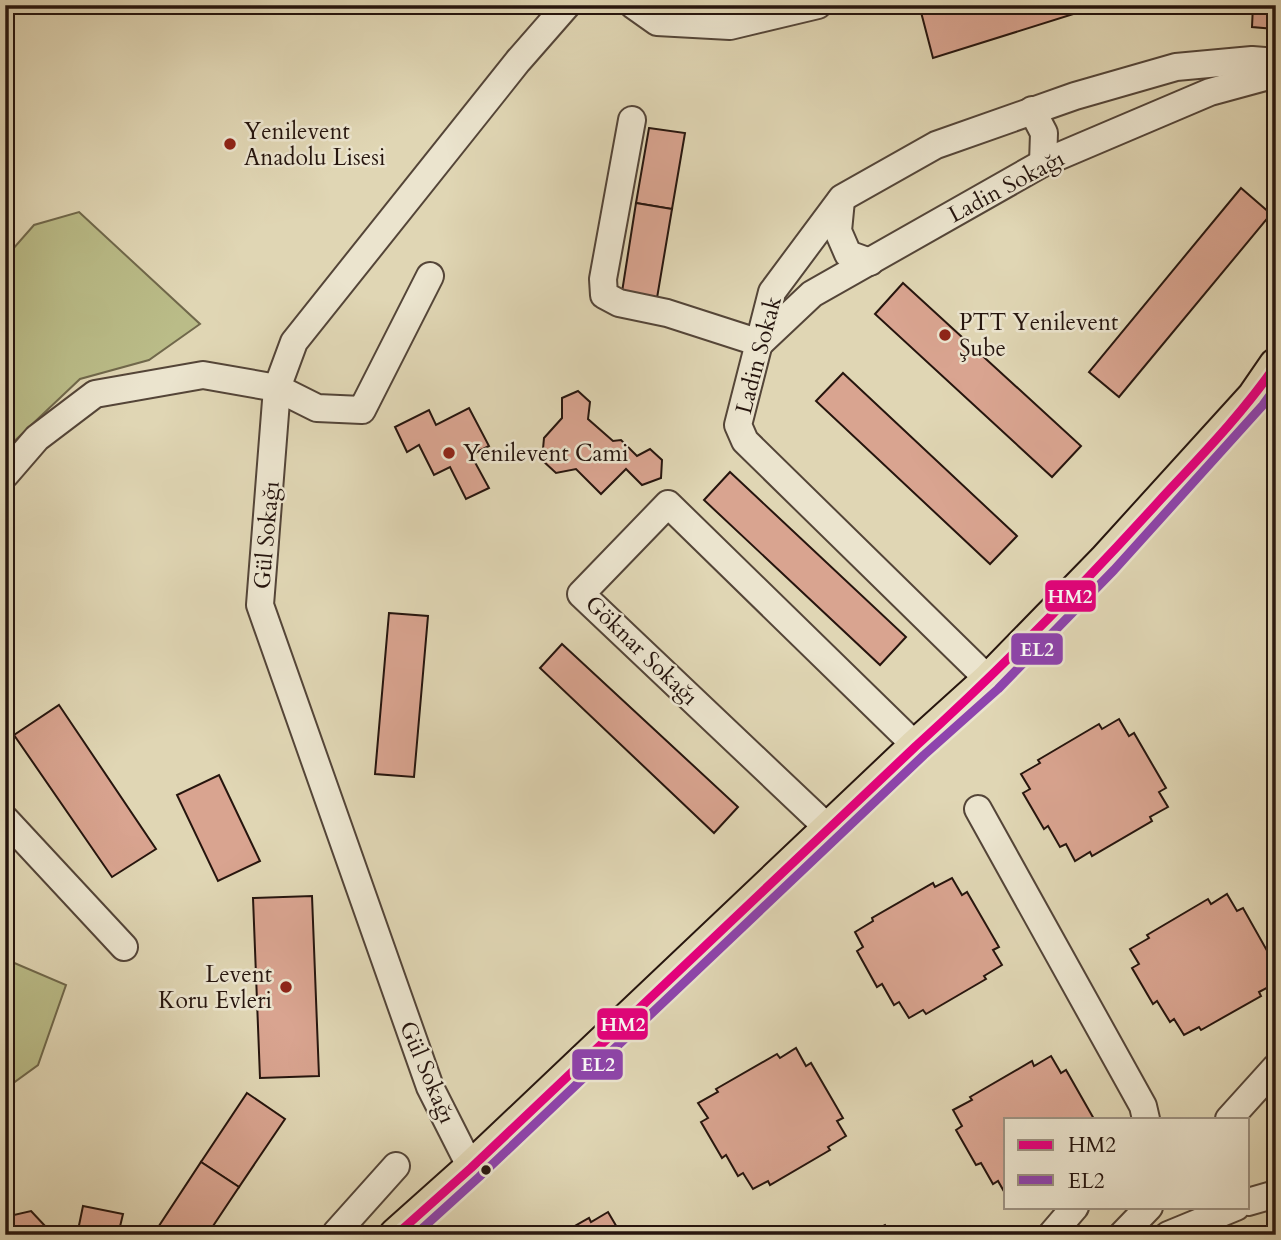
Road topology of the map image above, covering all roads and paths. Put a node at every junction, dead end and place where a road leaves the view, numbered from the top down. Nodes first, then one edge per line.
1 (567, 5) edge
2 (633, 5) edge
3 (818, 5) edge
4 (1276, 62) edge
5 (1276, 75) edge
6 (1032, 110) junction
7 (632, 121) dead end
8 (1043, 163) junction
9 (842, 198) junction
10 (870, 262) junction
11 (430, 276) dead end
12 (760, 343) junction
13 (1276, 365) edge
14 (277, 388) junction
15 (5, 475) edge
16 (989, 680) junction
17 (916, 746) junction
18 (978, 809) dead end
19 (5, 819) edge
20 (829, 829) junction
21 (124, 947) dead end
22 (1276, 1067) edge
23 (1146, 1118) edge
24 (1230, 1118) edge
25 (396, 1166) dead end
26 (471, 1168) junction
27 (1276, 1194) edge
28 (1250, 1201) edge
29 (1075, 1208) edge
30 (1148, 1208) edge
31 (1234, 1208) edge
32 (337, 1235) edge
33 (396, 1235) edge
34 (1051, 1235) edge
35 (1122, 1235) edge
36 (1168, 1235) edge

1 - 14 street, Gül Sokağı
2 - 3 street
4 - 6 street, Ladin Sokak
5 - 8 street, Ladin Sokağı
6 - 8 street
6 - 9 street, Ladin Sokak
7 - 12 street
8 - 10 street, Ladin Sokağı
9 - 10 street
9 - 12 street, Ladin Sokak
10 - 12 street, Ladin Sokağı
11 - 14 street
12 - 16 street, Ladin Sokak
13 - 16 main road
14 - 15 street
14 - 26 street, Gül Sokağı
16 - 17 main road
17 - 20 main road
17 - 20 street, Göknar Sokağı
18 - 23 street
19 - 21 street
20 - 26 main road
22 - 24 street
25 - 32 street
26 - 33 main road
27 - 28 street
29 - 34 street
30 - 35 street
31 - 36 street

